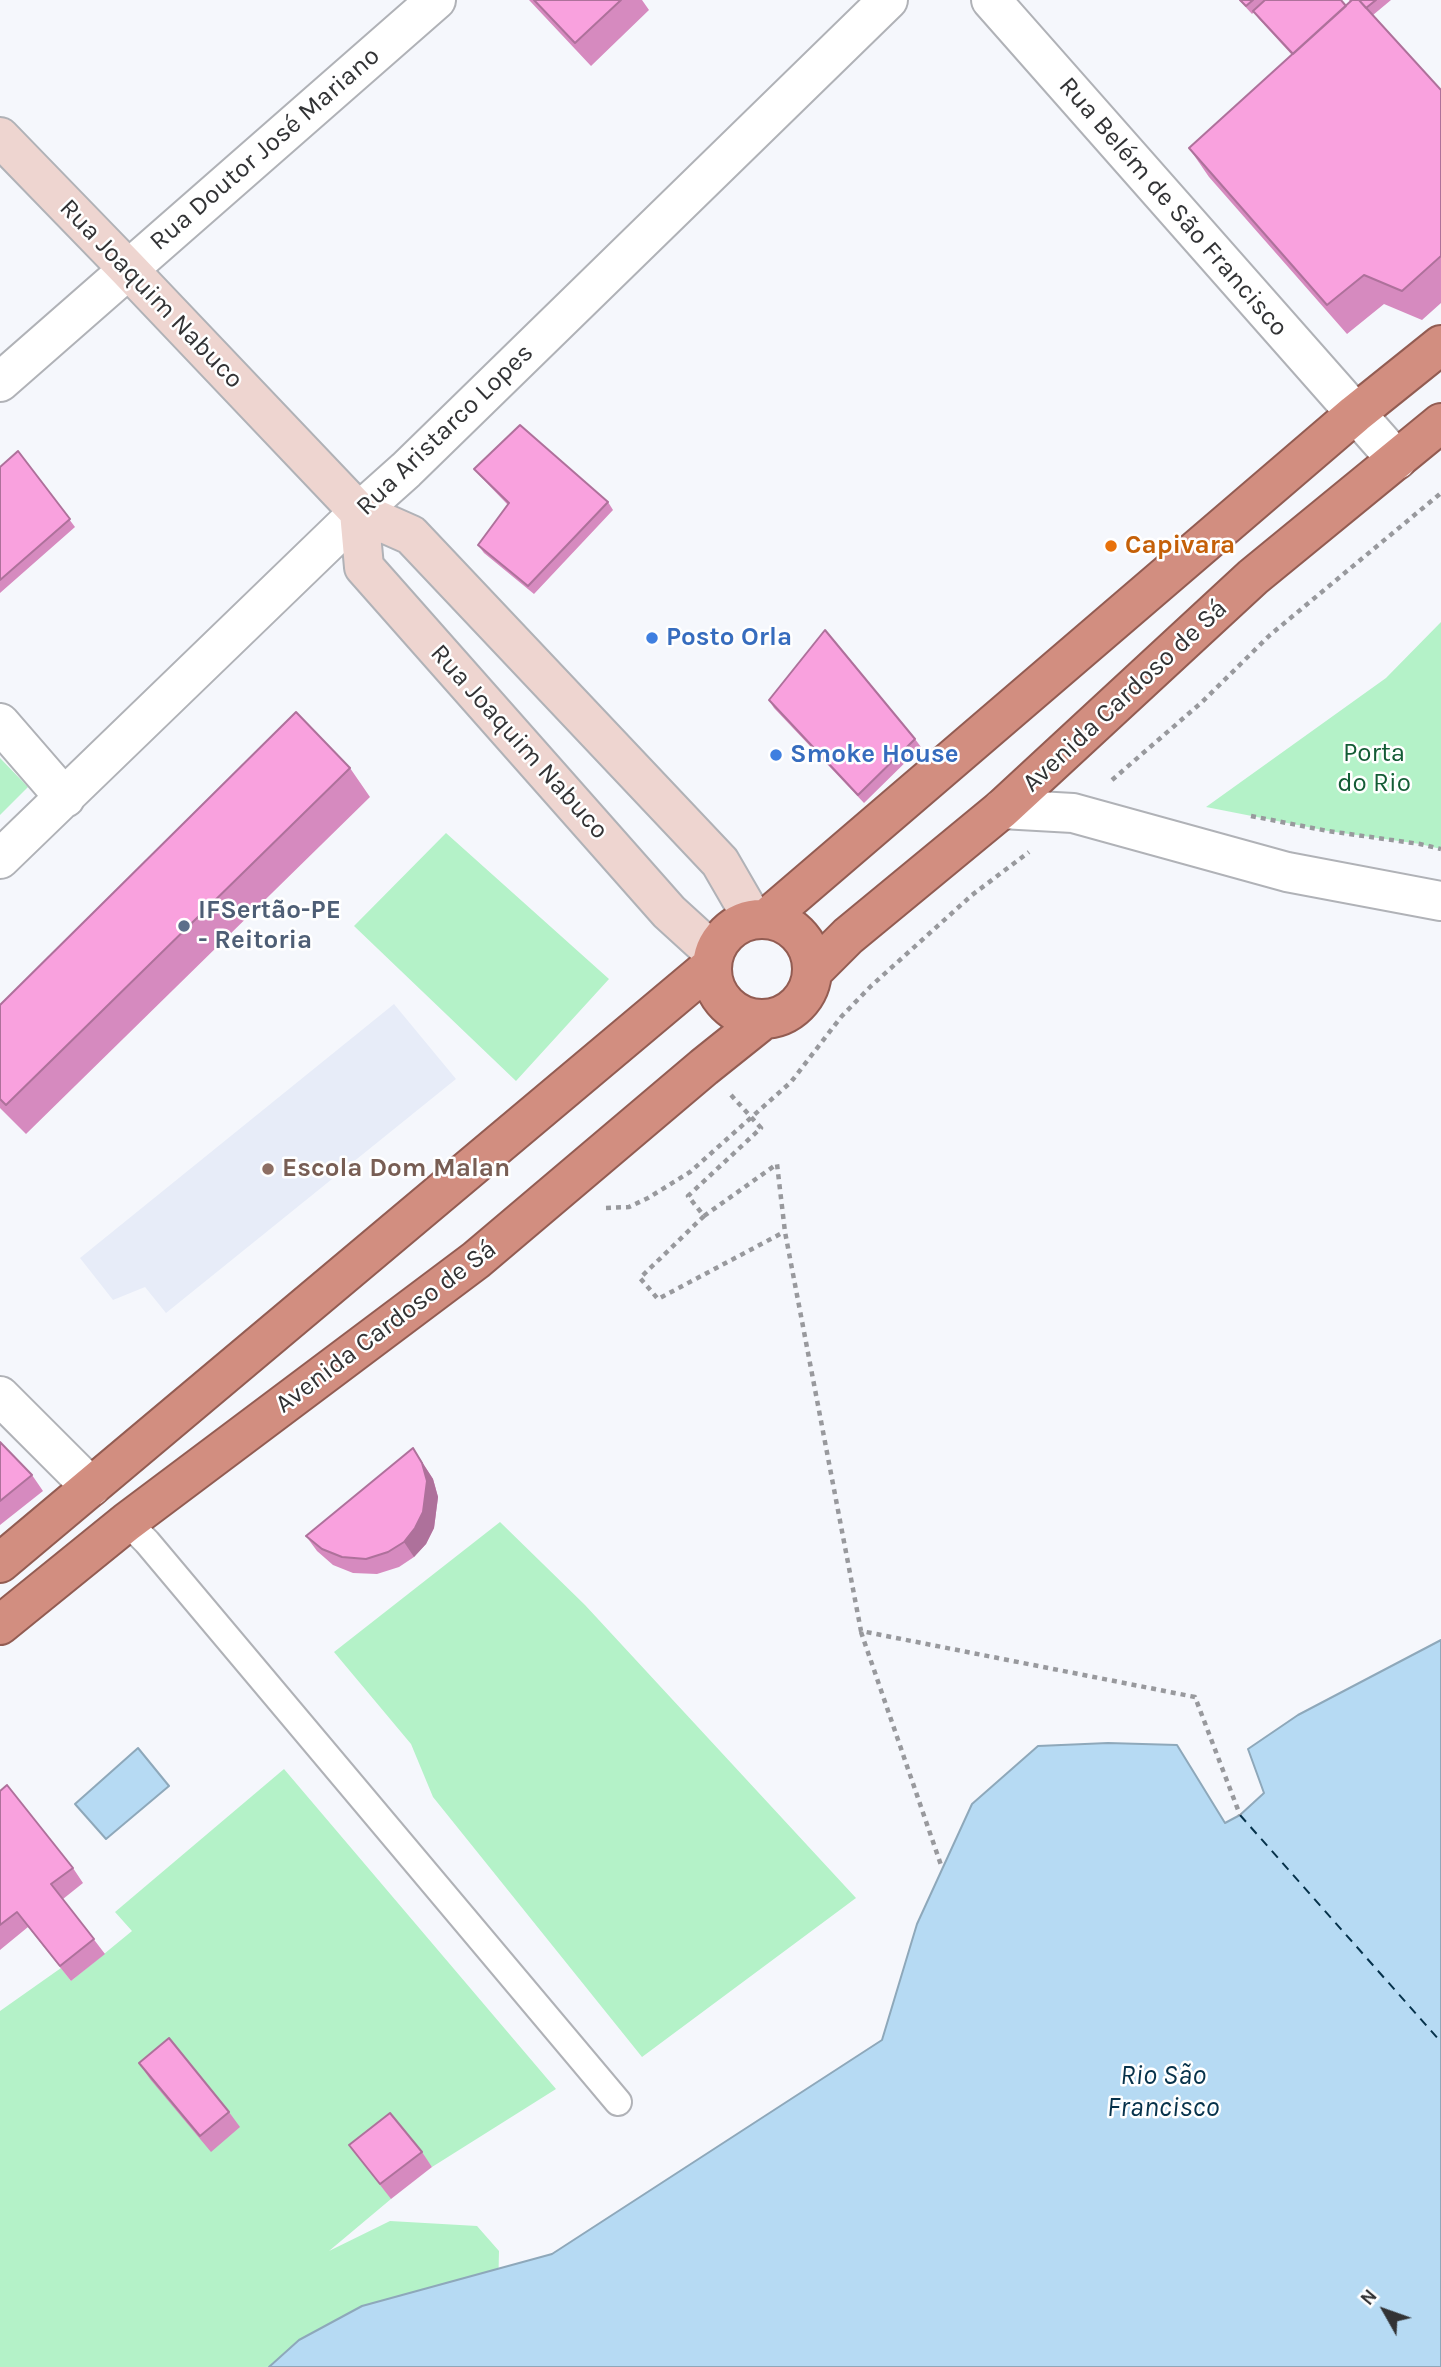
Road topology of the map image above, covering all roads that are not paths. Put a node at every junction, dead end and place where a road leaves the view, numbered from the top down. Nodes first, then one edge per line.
1 (436, 0) edge
2 (888, 0) edge
3 (990, 0) edge
4 (0, 137) edge
5 (128, 269) junction
6 (1441, 345) edge
7 (0, 382) edge
8 (1354, 414) junction
9 (1441, 423) edge
10 (1397, 460) junction
11 (359, 512) junction
12 (0, 723) edge
13 (65, 798) junction
14 (1002, 809) junction
15 (0, 859) edge
16 (1441, 901) edge
17 (759, 919) junction
18 (713, 960) junction
19 (812, 972) junction
20 (764, 1020) junction
21 (0, 1396) edge
22 (91, 1487) junction
23 (127, 1522) junction
24 (0, 1563) edge
25 (0, 1625) edge
26 (618, 2102) dead end

1 - 5 street, Rua Doutor José Mariano
2 - 11 street, Rua Aristarco Lopes
3 - 8 street, Rua Belém de São Francisco
4 - 5 main road, Rua Joaquim Nabuco
5 - 7 street, Rua Doutor José Mariano
5 - 11 main road, Rua Joaquim Nabuco
6 - 8 highway
8 - 10 street, Rua Belém de São Francisco
8 - 17 highway
9 - 10 highway, Avenida Cardoso de Sá
10 - 14 highway, Avenida Cardoso de Sá
11 - 13 street, Rua Aristarco Lopes
11 - 17 main road, Rua Joaquim Nabuco
11 - 18 main road, Rua Joaquim Nabuco
12 - 13 street
13 - 15 street, Rua Aristarco Lopes
14 - 16 street
14 - 19 highway, Avenida Cardoso de Sá
17 - 18 highway
17 - 19 highway
18 - 20 highway
18 - 22 highway
19 - 20 highway
20 - 23 highway, Avenida Cardoso de Sá
21 - 22 street
22 - 24 highway
23 - 25 highway, Avenida Cardoso de Sá
23 - 26 lane

